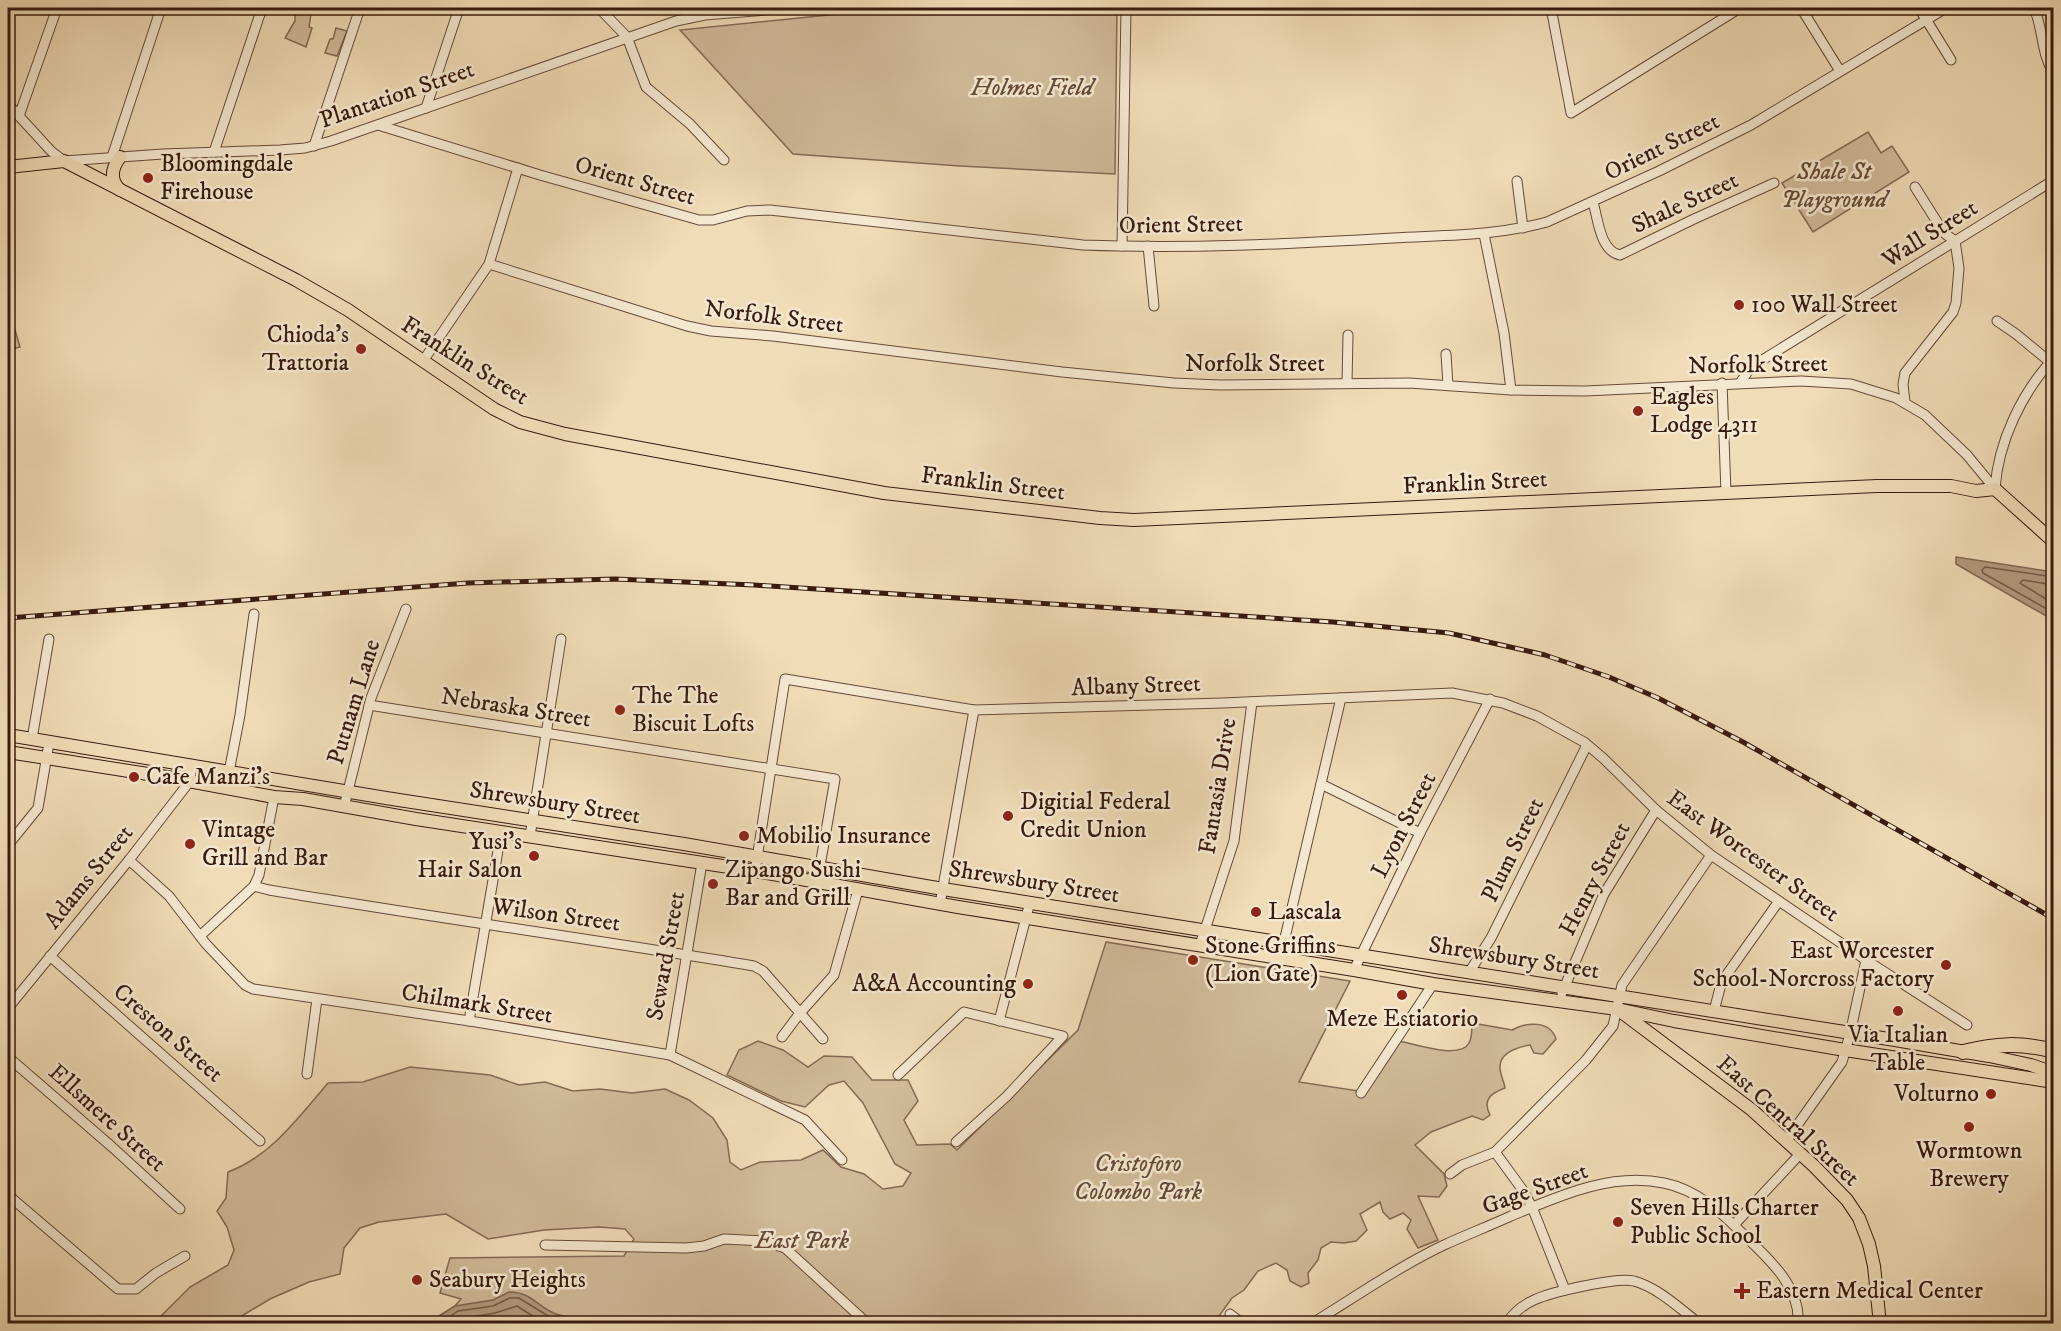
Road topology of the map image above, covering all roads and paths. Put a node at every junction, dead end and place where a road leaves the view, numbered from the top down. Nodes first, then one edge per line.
1 (57, 8) edge
2 (161, 8) edge
3 (262, 8) edge
4 (360, 8) edge
5 (459, 8) edge
6 (599, 8) edge
7 (790, 8) edge
8 (1126, 8) edge
9 (1551, 8) edge
10 (1740, 8) edge
11 (1801, 8) edge
12 (1919, 8) edge
13 (1946, 8) edge
14 (2034, 8) edge
15 (730, 10) edge
16 (1926, 19) junction
17 (627, 37) junction
18 (1951, 60) dead end
19 (1840, 71) junction
20 (2054, 74) edge
21 (8, 104) edge
22 (426, 108) junction
23 (19, 116) junction
24 (378, 125) junction
25 (314, 146) junction
26 (214, 152) junction
27 (116, 157) junction
28 (724, 160) dead end
29 (64, 161) junction
30 (8, 167) edge
31 (518, 168) junction
32 (2054, 180) edge
33 (1518, 181) dead end
34 (1774, 183) dead end
35 (1915, 187) dead end
36 (121, 190) junction
37 (1593, 202) junction
38 (1523, 228) junction
39 (1484, 234) junction
40 (1955, 241) junction
41 (1122, 246) junction
42 (1148, 246) junction
43 (489, 264) junction
44 (1154, 306) dead end
45 (1997, 321) dead end
46 (1348, 335) dead end
47 (1446, 354) dead end
48 (2052, 360) edge
49 (423, 361) junction
50 (1347, 383) junction
51 (1722, 383) junction
52 (1740, 383) junction
53 (1448, 385) junction
54 (1511, 390) junction
55 (1905, 402) junction
56 (1995, 489) junction
57 (1726, 493) junction
58 (2054, 542) edge
59 (406, 609) dead end
60 (254, 614) dead end
61 (50, 639) dead end
62 (561, 639) dead end
63 (1341, 698) junction
64 (1490, 699) junction
65 (1252, 702) junction
66 (369, 705) junction
67 (974, 710) junction
68 (546, 732) junction
69 (8, 735) edge
70 (32, 739) junction
71 (49, 742) junction
72 (1587, 744) junction
73 (8, 752) edge
74 (45, 759) junction
75 (192, 766) junction
76 (771, 768) junction
77 (229, 772) junction
78 (190, 781) junction
79 (1322, 784) junction
80 (348, 791) junction
81 (274, 797) junction
82 (344, 807) junction
83 (1656, 810) junction
84 (532, 820) junction
85 (501, 833) junction
86 (1420, 833) junction
87 (530, 836) junction
88 (8, 845) edge
89 (1711, 855) junction
90 (757, 856) junction
91 (129, 860) junction
92 (702, 863) junction
93 (820, 866) junction
94 (755, 871) junction
95 (254, 886) junction
96 (943, 889) junction
97 (858, 890) junction
98 (1779, 901) junction
99 (1030, 902) junction
100 (940, 904) junction
101 (1027, 918) junction
102 (484, 925) junction
103 (1205, 930) junction
104 (200, 936) junction
105 (1284, 942) junction
106 (1200, 945) junction
107 (687, 955) junction
108 (1360, 955) junction
109 (50, 956) junction
110 (1866, 960) junction
111 (1354, 970) junction
112 (1470, 971) junction
113 (1433, 984) junction
114 (1563, 987) junction
115 (1599, 992) junction
116 (1619, 995) junction
117 (317, 999) junction
118 (1560, 1002) junction
119 (8, 1008) edge
120 (1617, 1009) junction
121 (1714, 1011) junction
122 (800, 1013) junction
123 (469, 1021) junction
124 (999, 1021) junction
125 (1674, 1021) junction
126 (1967, 1025) dead end
127 (1850, 1034) junction
128 (782, 1037) dead end
129 (823, 1039) dead end
130 (1662, 1041) junction
131 (1845, 1050) junction
132 (2054, 1051) edge
133 (1963, 1052) junction
134 (670, 1054) junction
135 (8, 1057) edge
136 (2054, 1073) edge
137 (307, 1074) dead end
138 (898, 1075) dead end
139 (2054, 1082) edge
140 (1362, 1093) dead end
141 (260, 1141) dead end
142 (1786, 1141) junction
143 (956, 1142) dead end
144 (1495, 1152) junction
145 (1800, 1154) junction
146 (842, 1160) dead end
147 (1450, 1174) dead end
148 (8, 1195) edge
149 (1532, 1207) junction
150 (180, 1209) dead end
151 (1734, 1225) junction
152 (545, 1245) dead end
153 (185, 1256) dead end
154 (1565, 1290) junction
155 (1230, 1314) dead end
156 (868, 1323) edge
157 (1244, 1323) edge
158 (1311, 1323) edge
159 (1506, 1323) edge
160 (1700, 1323) edge
161 (1798, 1323) edge
162 (1880, 1323) edge

1 - 23 street
2 - 27 street
3 - 26 street
4 - 25 street
5 - 22 street
6 - 17 street
7 - 15 street, Plantation Street
8 - 41 street
9 - 10 street
11 - 19 street
12 - 16 street
13 - 16 street, Orient Street
14 - 20 street
15 - 17 street, Plantation Street
16 - 18 street
16 - 19 street, Orient Street
17 - 22 street, Plantation Street
17 - 28 street
19 - 37 street, Orient Street
21 - 23 street, Franklin Street
22 - 24 street, Plantation Street
23 - 29 street, Franklin Street
24 - 25 street, Plantation Street
24 - 31 street, Orient Street
25 - 26 street, Plantation Street
26 - 27 street, Plantation Street
27 - 29 street, Plantation Street
27 - 36 main road
29 - 30 main road, Plantation Street
29 - 36 main road, Franklin Street
31 - 41 street, Orient Street
31 - 43 street
32 - 40 street, Wall Street
33 - 38 street
34 - 37 street, Shale Street
35 - 40 street
36 - 49 main road, Franklin Street
37 - 38 street, Orient Street
38 - 39 street, Orient Street
39 - 42 street, Orient Street
39 - 54 street
40 - 52 street, Wall Street
40 - 55 street
41 - 42 street, Orient Street
42 - 44 street
43 - 49 street
43 - 50 street, Norfolk Street
45 - 48 street
46 - 50 street
47 - 53 street
48 - 56 street
49 - 57 main road, Franklin Street
50 - 53 street, Norfolk Street
51 - 52 street, Norfolk Street
51 - 54 street, Norfolk Street
51 - 57 street
52 - 55 street, Norfolk Street
53 - 54 street, Norfolk Street
55 - 56 street, Norfolk Street
56 - 57 main road, Franklin Street
56 - 58 main road
59 - 66 street, Putnam Lane
60 - 77 street
61 - 70 street
62 - 68 street
63 - 64 street, Albany Street
63 - 65 street, Albany Street
63 - 79 street
64 - 72 street, East Worcester Street
64 - 86 street, Lyon Street
65 - 67 street, Albany Street
65 - 103 street, Fantasia Drive
66 - 68 street, Nebraska Street
66 - 80 street, Putnam Lane
67 - 76 street, Albany Street
67 - 96 street
68 - 76 street, Nebraska Street
68 - 84 street
69 - 70 main road, Shrewsbury Street
70 - 71 main road, Shrewsbury Street
71 - 74 street
71 - 75 main road, Shrewsbury Street
72 - 83 street, East Worcester Street
72 - 112 street, Plum Street
73 - 74 main road, Shrewsbury Street
74 - 78 main road, Shrewsbury Street
74 - 88 street
75 - 77 main road, Shrewsbury Street
75 - 78 street
76 - 90 street
76 - 93 street, Nebraska Street
77 - 80 main road, Shrewsbury Street
78 - 81 main road, Shrewsbury Street
78 - 91 street, Adams Street
79 - 86 street
79 - 105 street
80 - 82 street, Putnam Lane
80 - 84 main road, Shrewsbury Street
81 - 82 main road, Shrewsbury Street
81 - 95 street
82 - 85 main road, Shrewsbury Street
83 - 89 street, East Worcester Street
83 - 114 street, Henry Street
84 - 87 street
84 - 90 main road, Shrewsbury Street
85 - 87 main road, Shrewsbury Street
85 - 102 street
86 - 108 street, Lyon Street
87 - 92 main road, Shrewsbury Street
89 - 98 street, East Worcester Street
89 - 116 street
90 - 93 main road, Shrewsbury Street
90 - 94 street
91 - 104 street, Chilmark Street
91 - 109 street, Adams Street
92 - 94 main road, Shrewsbury Street
92 - 107 street, Seward Street
93 - 96 main road, Shrewsbury Street
94 - 97 main road, Shrewsbury Street
95 - 102 street, Wilson Street
95 - 104 street
96 - 99 main road, Shrewsbury Street
96 - 100 street
97 - 100 main road, Shrewsbury Street
97 - 122 street
98 - 110 street, East Worcester Street
98 - 121 street
99 - 101 street
99 - 103 main road, Shrewsbury Street
100 - 101 main road, Shrewsbury Street
101 - 106 main road, Shrewsbury Street
101 - 124 street
102 - 107 street, Wilson Street
102 - 123 street
103 - 105 main road, Shrewsbury Street
103 - 106 street, Fantasia Drive
104 - 117 street, Chilmark Street
105 - 108 main road, Shrewsbury Street
106 - 111 main road, Shrewsbury Street
107 - 122 street, Wilson Street
107 - 134 street, Seward Street
108 - 111 street, Lyon Street
108 - 112 main road, Shrewsbury Street
109 - 119 street, Adams Street
109 - 141 street, Creston Street
110 - 126 street, East Worcester Street
110 - 127 street
111 - 113 main road, Shrewsbury Street
112 - 114 main road, Shrewsbury Street
113 - 118 main road, Shrewsbury Street
113 - 140 street
114 - 115 main road, Shrewsbury Street
114 - 118 street, Henry Street
115 - 116 main road, Shrewsbury Street
115 - 120 main road, East Central Street
116 - 120 street
116 - 121 main road, Shrewsbury Street
117 - 123 street, Chilmark Street
117 - 137 street
118 - 120 main road, Shrewsbury Street
120 - 125 main road, Shrewsbury Street
120 - 130 main road, East Central Street
120 - 144 street
121 - 127 main road, Shrewsbury Street
122 - 128 street
122 - 129 street, Wilson Street
123 - 134 street, Chilmark Street
124 - 138 street
124 - 143 street
125 - 130 main road
125 - 131 main road, Shrewsbury Street
127 - 131 street
127 - 133 main road, Shrewsbury Street
130 - 142 main road, East Central Street
131 - 139 main road, Shrewsbury Street
131 - 142 street
132 - 133 highway
133 - 136 main road, Shrewsbury Street
134 - 146 street, Chilmark Street
135 - 150 street, Ellsmere Street
142 - 145 main road, East Central Street
144 - 147 street
144 - 149 street
145 - 151 street
145 - 162 main road, East Central Street
148 - 153 street
149 - 151 street, Gage Street
149 - 154 street
149 - 158 street, Gage Street
151 - 161 street, Gage Street
152 - 156 street
154 - 159 street
154 - 160 street
155 - 157 street

